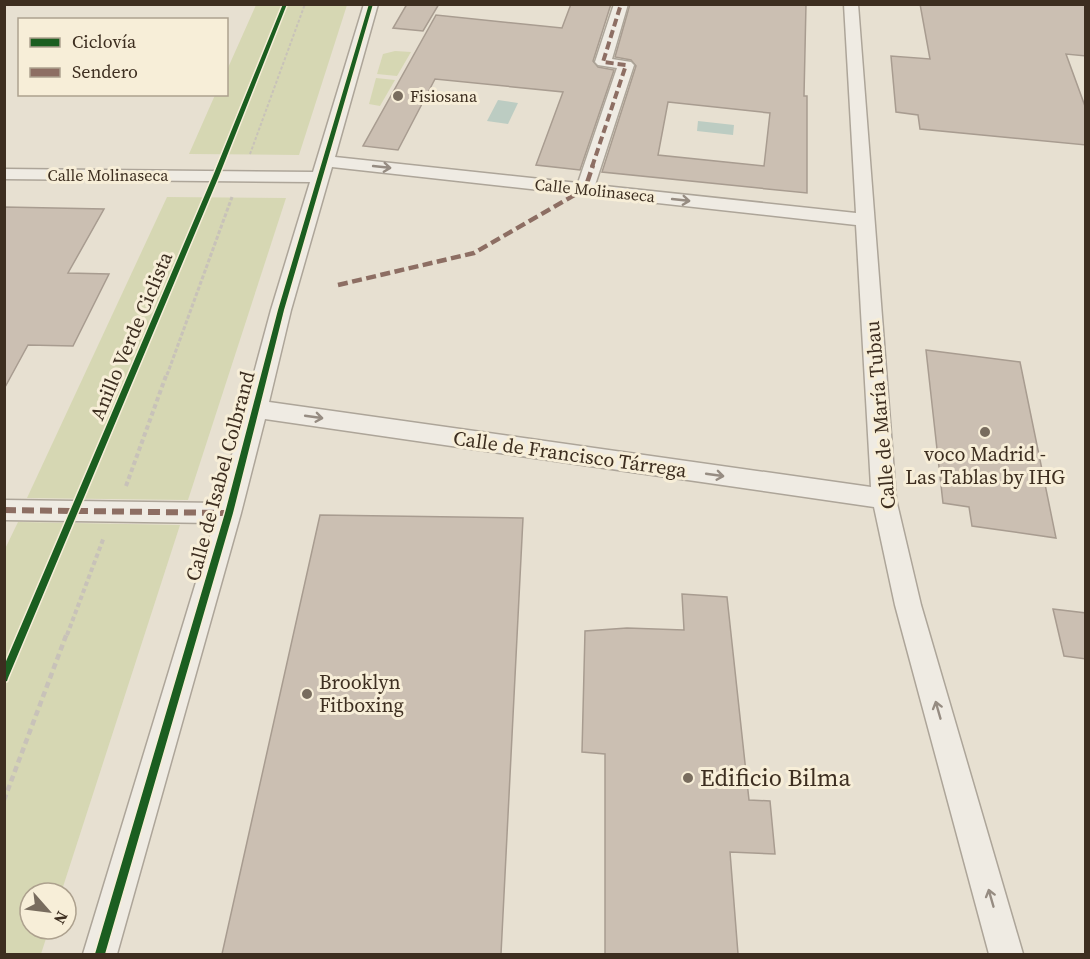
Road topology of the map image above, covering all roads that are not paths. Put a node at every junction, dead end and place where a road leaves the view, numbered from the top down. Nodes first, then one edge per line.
1 (370, 4) edge
2 (621, 4) edge
3 (851, 4) edge
4 (322, 169) junction
5 (4, 174) edge
6 (585, 189) junction
7 (865, 220) junction
8 (256, 409) junction
9 (884, 499) junction
10 (4, 510) edge
11 (230, 513) junction
12 (100, 954) edge
13 (1006, 954) edge

1 - 4 street, Calle de Isabel Colbrand
2 - 6 street
3 - 7 street, Calle de María Tubau
4 - 5 street, Calle Molinaseca
4 -> 6 street, Calle Molinaseca
4 - 8 street, Calle de Isabel Colbrand
6 -> 7 street, Calle Molinaseca
7 - 9 street, Calle de María Tubau
8 -> 9 street, Calle de Francisco Tárrega
8 - 11 street, Calle de Isabel Colbrand
13 -> 9 street, Calle de María Tubau
10 - 11 street
11 - 12 street, Calle de Isabel Colbrand

